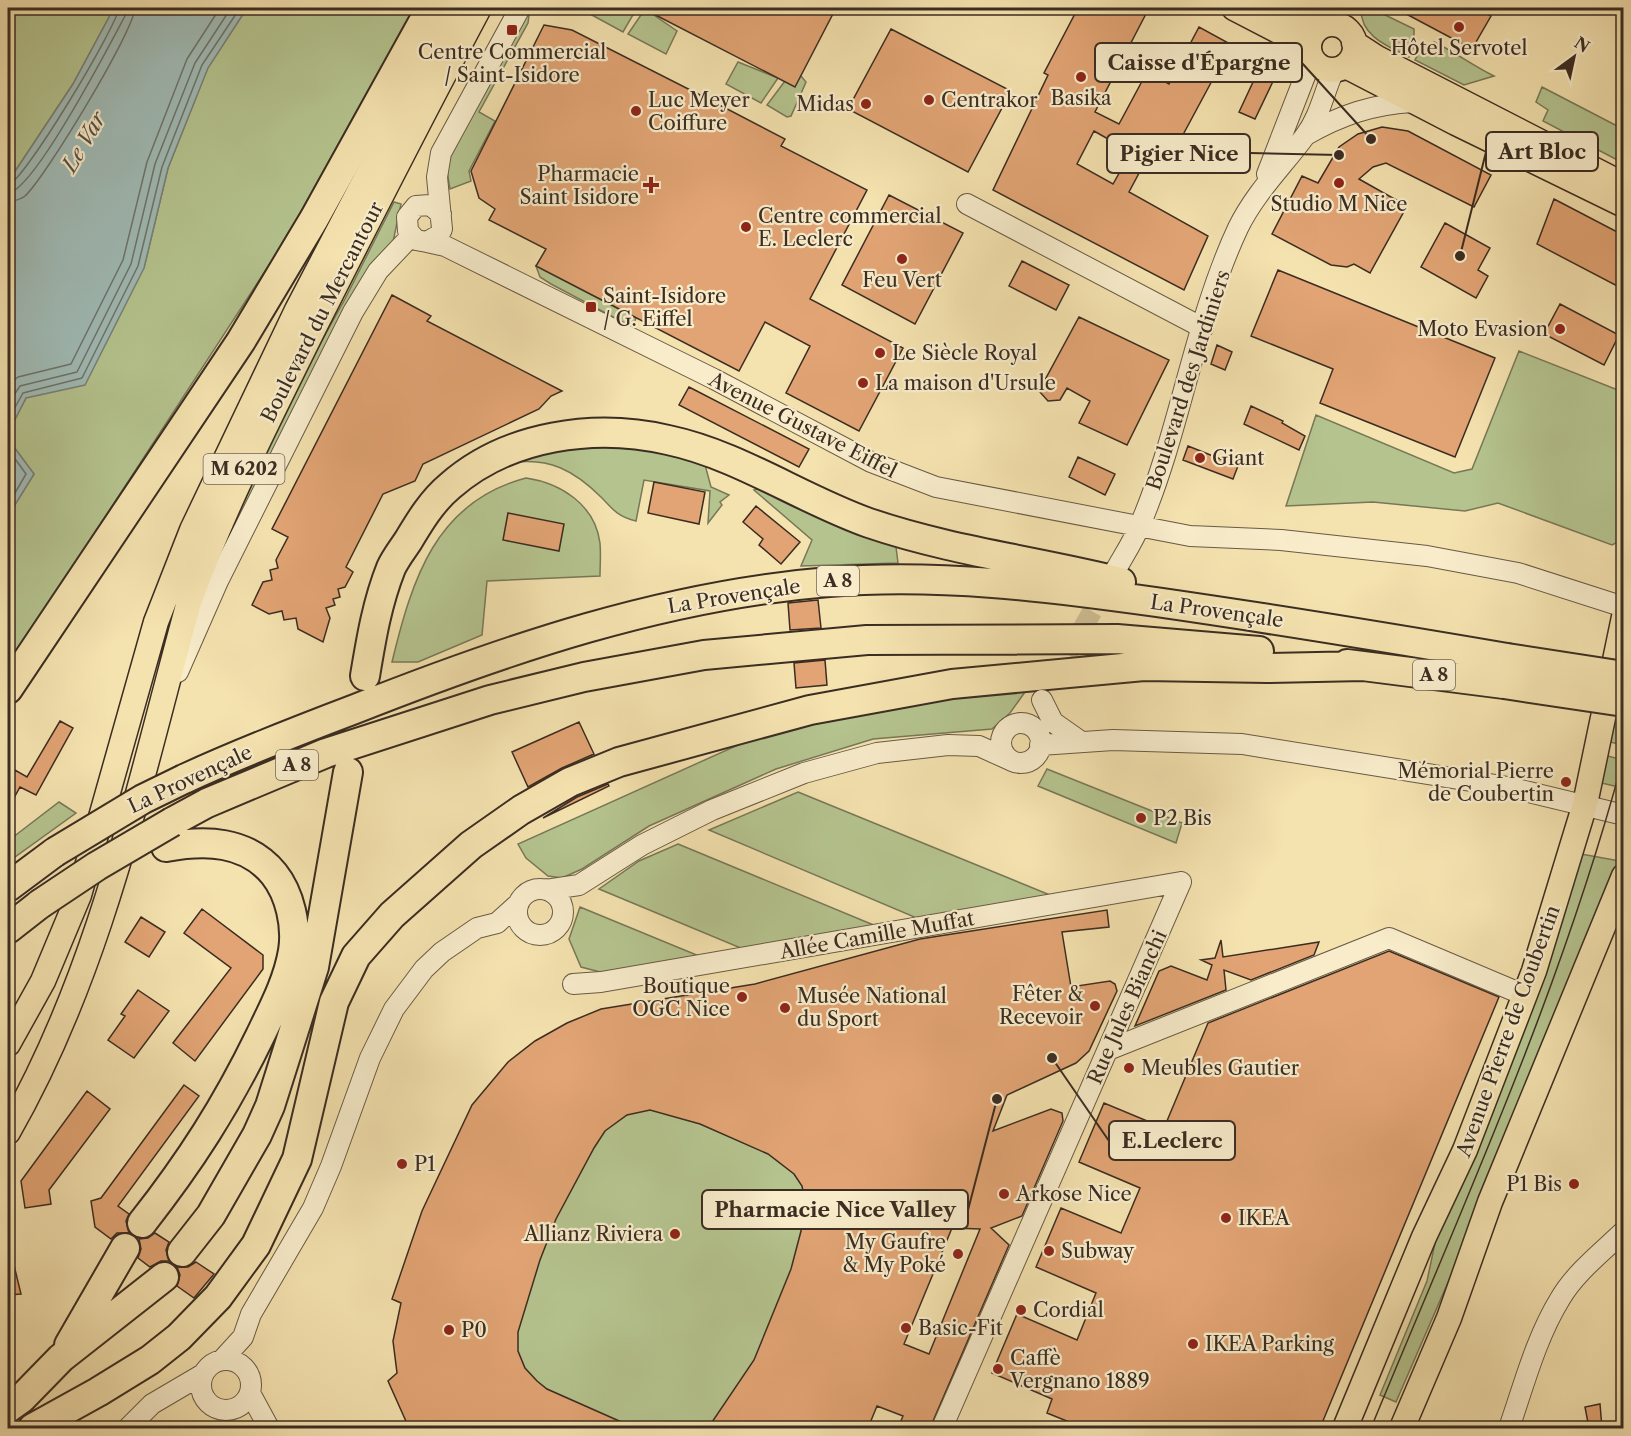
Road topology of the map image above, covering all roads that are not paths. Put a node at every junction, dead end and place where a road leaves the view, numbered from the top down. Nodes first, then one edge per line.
1 (455, 8) edge
2 (479, 8) edge
3 (494, 8) edge
4 (520, 8) edge
5 (1234, 8) edge
6 (1271, 8) edge
7 (426, 16) edge
8 (1313, 45) junction
9 (1345, 60) junction
10 (1414, 102) junction
11 (1306, 135) junction
12 (383, 167) junction
13 (1623, 184) edge
14 (1262, 187) junction
15 (967, 204) dead end
16 (1623, 205) edge
17 (430, 231) junction
18 (1203, 328) junction
19 (1139, 527) junction
20 (1114, 573) tunnel mouth
21 (1623, 607) edge
22 (1260, 617) junction
23 (1623, 617) edge
24 (1364, 666) junction
25 (1506, 671) junction
26 (365, 676) dead end
27 (1623, 676) edge
28 (8, 689) edge
29 (1623, 702) edge
30 (156, 721) junction
31 (1028, 725) junction
32 (1004, 733) junction
33 (1080, 741) junction
34 (1040, 745) junction
35 (979, 746) junction
36 (1010, 760) junction
37 (348, 772) dead end
38 (1585, 804) junction
39 (1623, 815) edge
40 (169, 835) junction
41 (1623, 876) edge
42 (1181, 882) joint
43 (579, 885) junction
44 (8, 887) edge
45 (546, 890) junction
46 (519, 903) junction
47 (497, 922) junction
48 (561, 922) junction
49 (8, 929) edge
50 (529, 931) junction
51 (573, 984) dead end
52 (1517, 992) dead end
53 (8, 1044) edge
54 (1108, 1050) junction
55 (8, 1132) edge
56 (142, 1223) dead end
57 (1623, 1231) edge
58 (125, 1248) dead end
59 (182, 1252) dead end
60 (164, 1277) dead end
61 (243, 1337) junction
62 (61, 1358) junction
63 (222, 1359) junction
64 (247, 1370) junction
65 (203, 1374) junction
66 (250, 1393) junction
67 (165, 1395) junction
68 (205, 1399) junction
69 (8, 1408) edge
70 (234, 1409) junction
71 (33, 1428) edge
72 (128, 1428) edge
73 (267, 1428) edge
74 (942, 1428) edge
75 (1345, 1428) edge
76 (1402, 1428) edge
77 (1509, 1428) edge

1 - 12 main road, Boulevard du Mercantour / M 6202
2 - 12 main road, Boulevard du Mercantour / M 6202
3 - 12 main road
4 - 17 street
5 - 8 main road
6 - 8 main road
7 - 12 main road
7 - 28 highway
8 - 9 main road
8 - 9 main road
8 - 14 street, Boulevard des Jardiniers
9 - 10 main road
9 - 11 street, Boulevard des Jardiniers
9 - 13 main road
10 - 11 street, Boulevard des Jardiniers
10 - 16 main road
11 - 14 street, Boulevard des Jardiniers
12 - 30 main road, Boulevard du Mercantour / M 6202
12 - 53 main road, Boulevard du Mercantour / M 6202
14 - 18 street, Boulevard des Jardiniers
15 - 18 street
17 - 19 street, Avenue Gustave Eiffel
17 - 30 street
18 - 19 street, Boulevard des Jardiniers
19 - 20 street, Boulevard des Jardiniers
19 - 21 street, Avenue Gustave Eiffel
22 - 25 highway, La Provençale / A 8
22 - 26 highway
22 - 44 highway, La Provençale / A 8, bridge
23 - 38 main road, Avenue Pierre de Coubertin
24 - 25 highway, La Provençale / A 8
24 - 40 highway, La Provençale / A 8
24 - 71 highway
25 - 27 highway, La Provençale / A 8, bridge
25 - 29 highway, La Provençale / A 8, bridge
30 - 55 main road, Boulevard du Mercantour / M 6202
31 - 32 street
31 - 33 street
31 - 34 street
32 - 35 street
32 - 36 street
33 - 34 street
33 - 38 street
34 - 36 street
35 - 36 street
35 - 43 street
37 - 59 highway
38 - 39 street
38 - 75 main road, Avenue Pierre de Coubertin
40 - 49 highway, La Provençale / A 8, bridge
40 - 56 highway
41 - 76 main road
42 - 51 street, Allée Camille Muffat
42 - 54 street, Rue Jules Bianchi
43 - 45 street
43 - 48 street
45 - 46 street
45 - 48 street
46 - 47 street
46 - 50 street
47 - 50 street
47 - 61 street
48 - 50 street
52 - 54 street
54 - 74 street, Rue Jules Bianchi
57 - 77 street
58 - 62 highway
60 - 62 highway
61 - 63 street
61 - 64 street
62 - 69 highway
63 - 64 street
63 - 65 street
64 - 66 street
65 - 67 street
65 - 68 street
66 - 70 street
66 - 73 street
67 - 68 street
67 - 72 street
68 - 70 street
70 - 73 street

